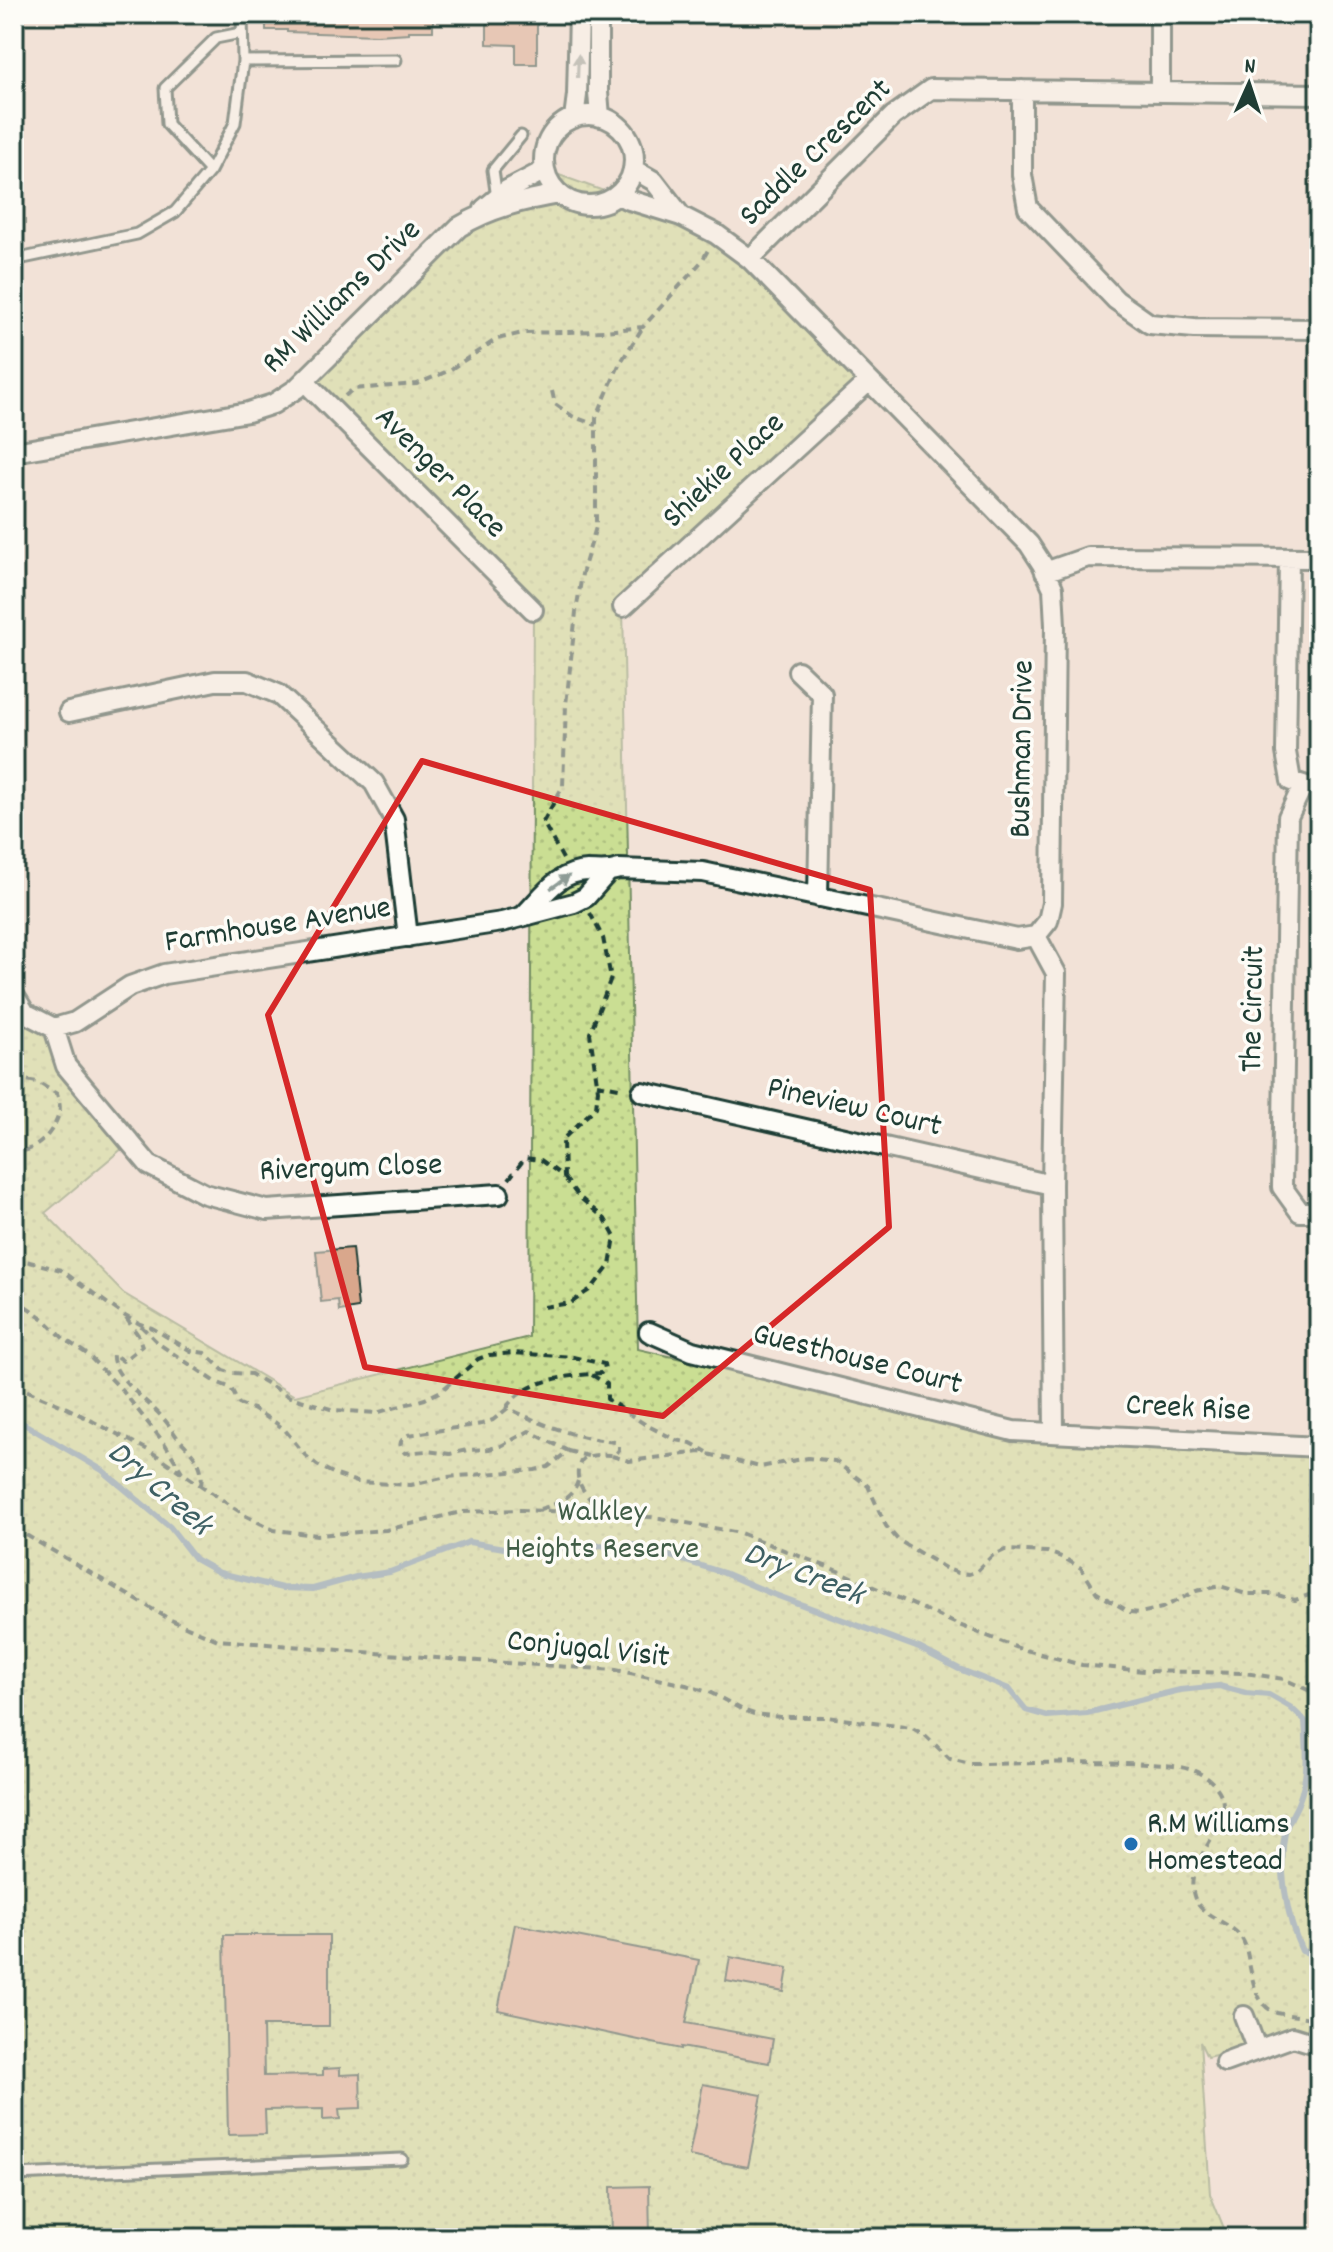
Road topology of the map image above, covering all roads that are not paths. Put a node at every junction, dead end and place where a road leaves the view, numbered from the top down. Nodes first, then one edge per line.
1 (242, 14) edge
2 (579, 14) edge
3 (598, 14) edge
4 (1160, 14) edge
5 (241, 33) junction
6 (396, 60) dead end
7 (243, 61) junction
8 (1022, 90) junction
9 (1160, 92) junction
10 (1319, 94) edge
11 (600, 117) junction
12 (574, 118) junction
13 (521, 136) dead end
14 (633, 169) junction
15 (545, 170) junction
16 (210, 171) junction
17 (559, 194) junction
18 (619, 194) junction
19 (497, 198) junction
20 (681, 216) junction
21 (473, 219) junction
22 (750, 259) junction
23 (14, 260) edge
24 (1319, 329) edge
25 (304, 381) junction
26 (869, 381) junction
27 (14, 452) edge
28 (1289, 558) junction
29 (1319, 558) edge
30 (1045, 572) junction
31 (623, 607) dead end
32 (533, 610) dead end
33 (798, 671) dead end
34 (69, 712) dead end
35 (1311, 787) edge
36 (607, 873) junction
37 (818, 897) junction
38 (523, 916) junction
39 (1036, 936) junction
40 (408, 937) junction
41 (14, 995) edge
42 (54, 1028) junction
43 (642, 1092) road end
44 (1052, 1185) junction
45 (499, 1194) road end
46 (1319, 1212) edge
47 (649, 1332) dead end
48 (1054, 1432) junction
49 (1319, 1447) edge
50 (1244, 2016) dead end
51 (1319, 2045) edge
52 (1257, 2050) junction
53 (1225, 2062) dead end
54 (402, 2159) dead end
55 (14, 2175) edge

1 - 5 lane
12 -> 2 street
3 - 11 street
4 - 9 street
5 - 7 lane
5 - 16 lane
6 - 7 lane
7 - 16 lane
8 - 9 street, Saddle Crescent
8 - 22 street, Saddle Crescent
8 - 24 street
9 - 10 street, Saddle Crescent
11 - 12 street
11 - 14 street
12 - 15 street
13 - 19 lane
14 - 18 street
14 - 20 street, Bushman Drive
15 - 17 street
15 - 19 street, RM Williams Drive
16 - 23 lane
17 - 18 street
17 - 21 street, RM Williams Drive
18 - 20 street, Bushman Drive
19 - 21 street, RM Williams Drive
20 - 22 street, Bushman Drive
21 - 25 street, RM Williams Drive
22 - 26 street, Bushman Drive
25 - 27 street, RM Williams Drive
25 - 32 street, Avenger Place
26 - 30 street, Bushman Drive
26 - 31 street, Shiekie Place
28 - 29 street
28 - 30 street
28 - 35 street
30 - 39 street, Bushman Drive
33 - 37 street
34 - 40 street
35 - 46 street, The Circuit
36 - 37 street
36 - 38 street, Farmhouse Avenue
38 -> 36 street
37 - 39 street
38 - 40 street, Farmhouse Avenue
39 - 44 street
40 - 42 street, Farmhouse Avenue
41 - 42 street
42 - 45 street, Rivergum Close
43 - 44 street, Pineview Court
44 - 48 street
47 - 48 street, Guesthouse Court
48 - 49 street, Creek Rise
50 - 52 street
51 - 52 street
52 - 53 street
54 - 55 lane

